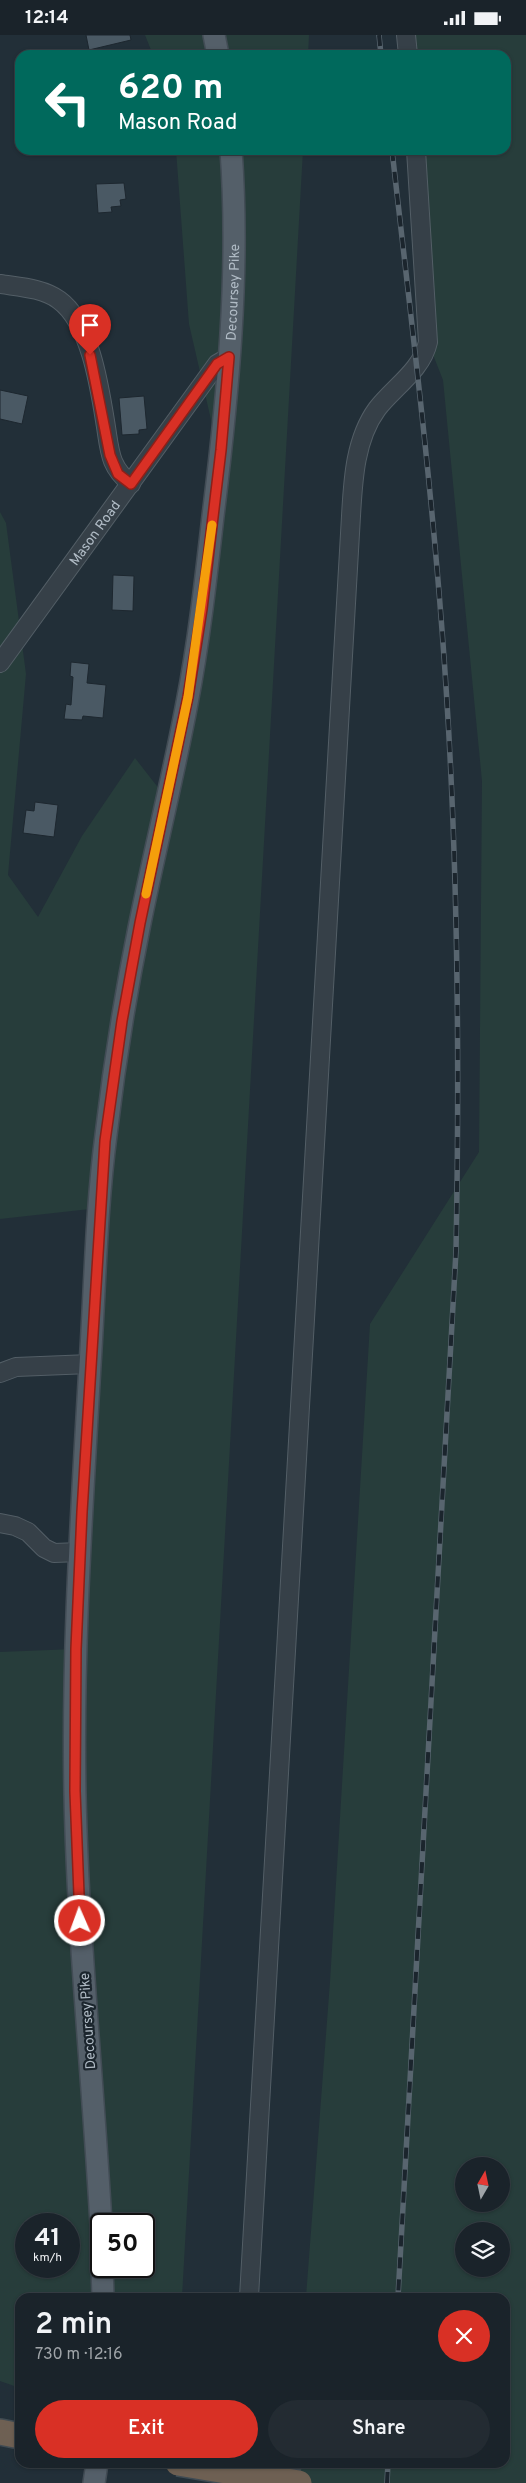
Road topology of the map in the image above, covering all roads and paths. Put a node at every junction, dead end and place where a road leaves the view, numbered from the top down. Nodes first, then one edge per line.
1 (214, 35) edge
2 (406, 35) edge
3 (217, 50) edge
4 (408, 50) edge
5 (231, 155) edge
6 (416, 155) edge
7 (0, 284) edge
8 (229, 357) junction
9 (131, 484) junction
10 (0, 663) edge
11 (90, 1364) junction
12 (0, 1373) edge
13 (0, 1523) edge
14 (80, 1552) junction
15 (100, 2213) edge
16 (102, 2278) edge
17 (103, 2293) edge
18 (249, 2293) edge
19 (0, 2432) edge
20 (15, 2435) edge
21 (96, 2468) edge
22 (208, 2468) edge
23 (240, 2468) edge
24 (94, 2483) edge
25 (238, 2483) edge
26 (298, 2483) edge

1 - 3 main road
2 - 4 street
5 - 8 main road, Decoursey Pike
6 - 18 street
7 - 9 street
8 - 9 street, Mason Road
8 - 11 main road, Decoursey Pike
9 - 10 street, Mason Road
11 - 12 street
11 - 14 main road, Decoursey Pike
13 - 14 street
14 - 15 main road, Decoursey Pike
16 - 17 main road
19 - 20 highway
21 - 24 main road
22 - 26 highway, bridge
23 - 25 street

